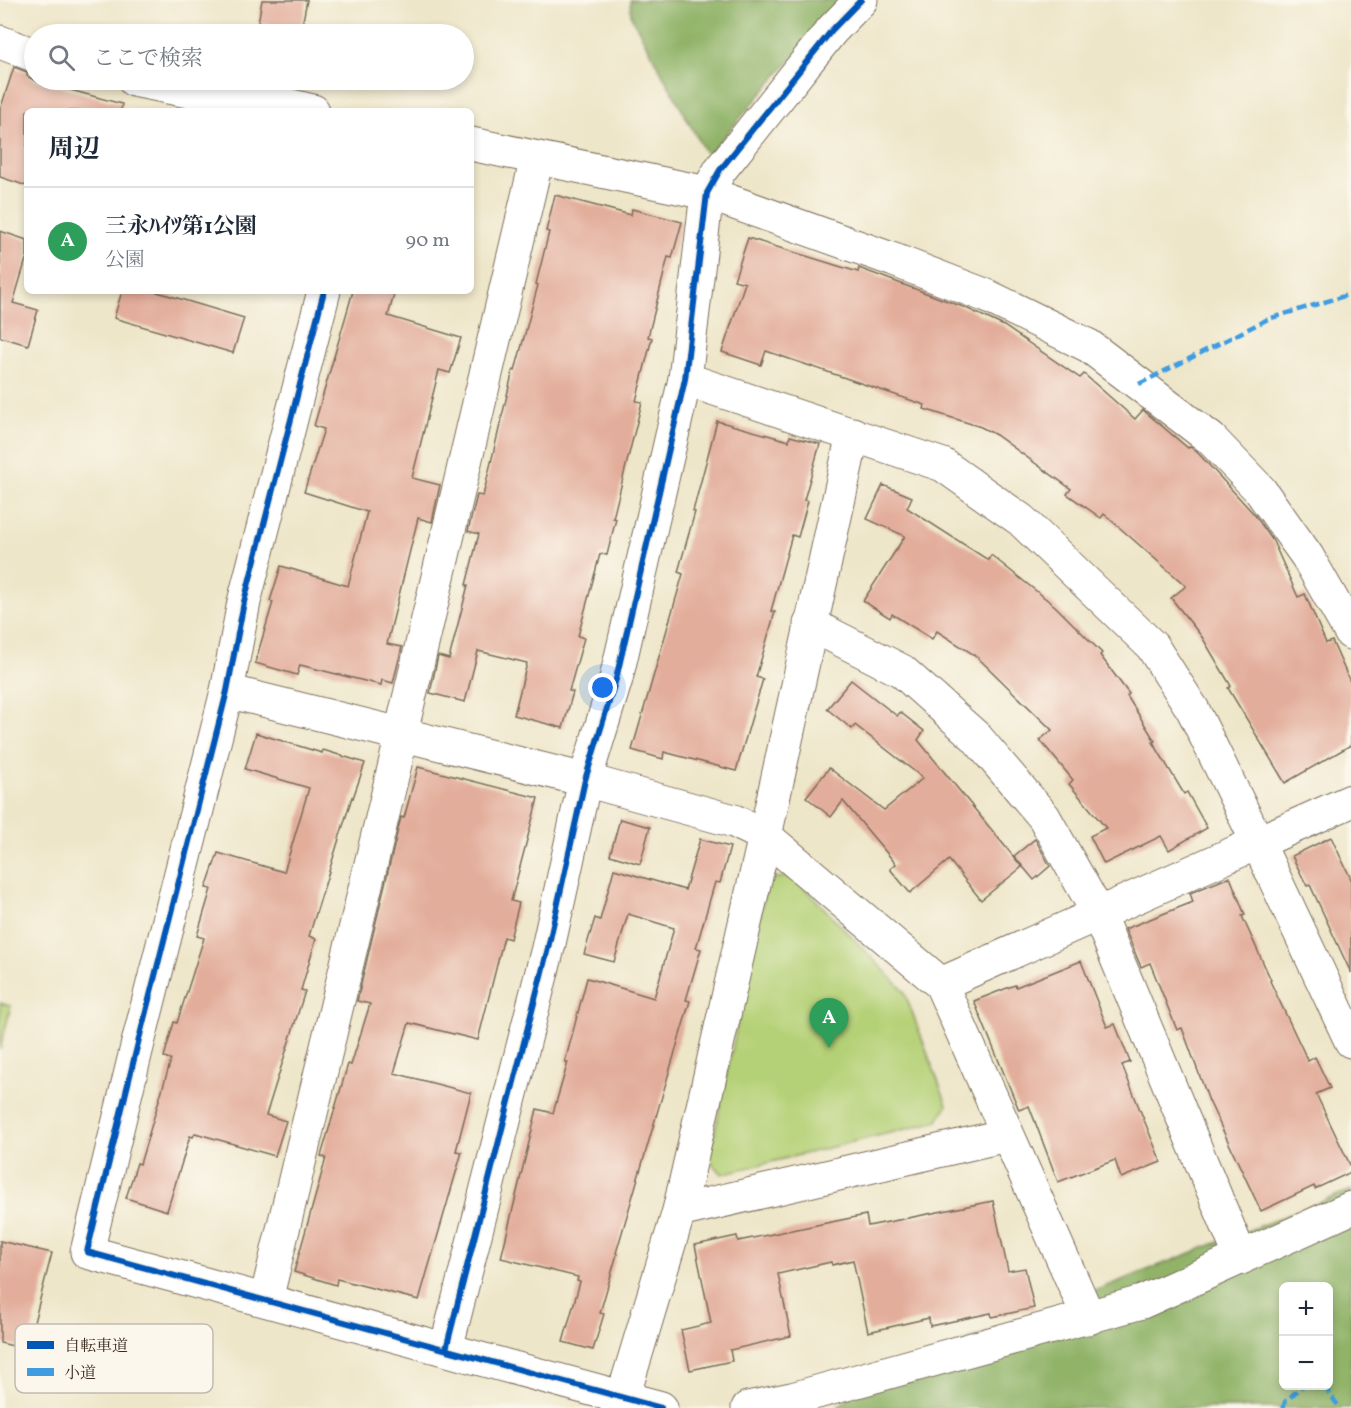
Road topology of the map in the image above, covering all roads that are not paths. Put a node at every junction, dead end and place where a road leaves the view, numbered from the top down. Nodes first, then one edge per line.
1 (861, 0) edge
2 (0, 42) edge
3 (24, 51) edge
4 (183, 90) edge
5 (300, 108) edge
6 (474, 145) edge
7 (537, 158) junction
8 (707, 193) junction
9 (323, 294) edge
10 (685, 379) junction
11 (853, 434) junction
12 (810, 624) junction
13 (1351, 633) edge
14 (227, 691) junction
15 (402, 735) junction
16 (585, 780) junction
17 (1351, 801) edge
18 (765, 836) junction
19 (1258, 843) junction
20 (1098, 913) junction
21 (941, 984) junction
22 (1351, 1041) edge
23 (1007, 1134) junction
24 (1351, 1208) edge
25 (679, 1210) junction
26 (1241, 1257) junction
27 (266, 1300) junction
28 (1089, 1318) junction
29 (446, 1349) junction
30 (620, 1403) edge
31 (661, 1408) edge
32 (748, 1408) edge

1 - 8 street
2 - 3 street
4 - 5 street
6 - 7 street
7 - 8 street
7 - 15 street
8 - 10 street
8 - 13 street
9 - 14 street
10 - 11 street
10 - 16 street
11 - 12 street
11 - 19 street
12 - 18 street
12 - 20 street
14 - 15 street
14 - 27 street
15 - 16 street
15 - 27 street
16 - 18 street
16 - 29 street
17 - 19 street
18 - 21 street
18 - 25 street
19 - 20 street
19 - 22 street
20 - 21 street
20 - 26 street
21 - 23 street
23 - 25 street
23 - 28 street
24 - 26 street
25 - 30 street
26 - 28 street
27 - 29 street
28 - 32 street
29 - 30 street
30 - 31 street

